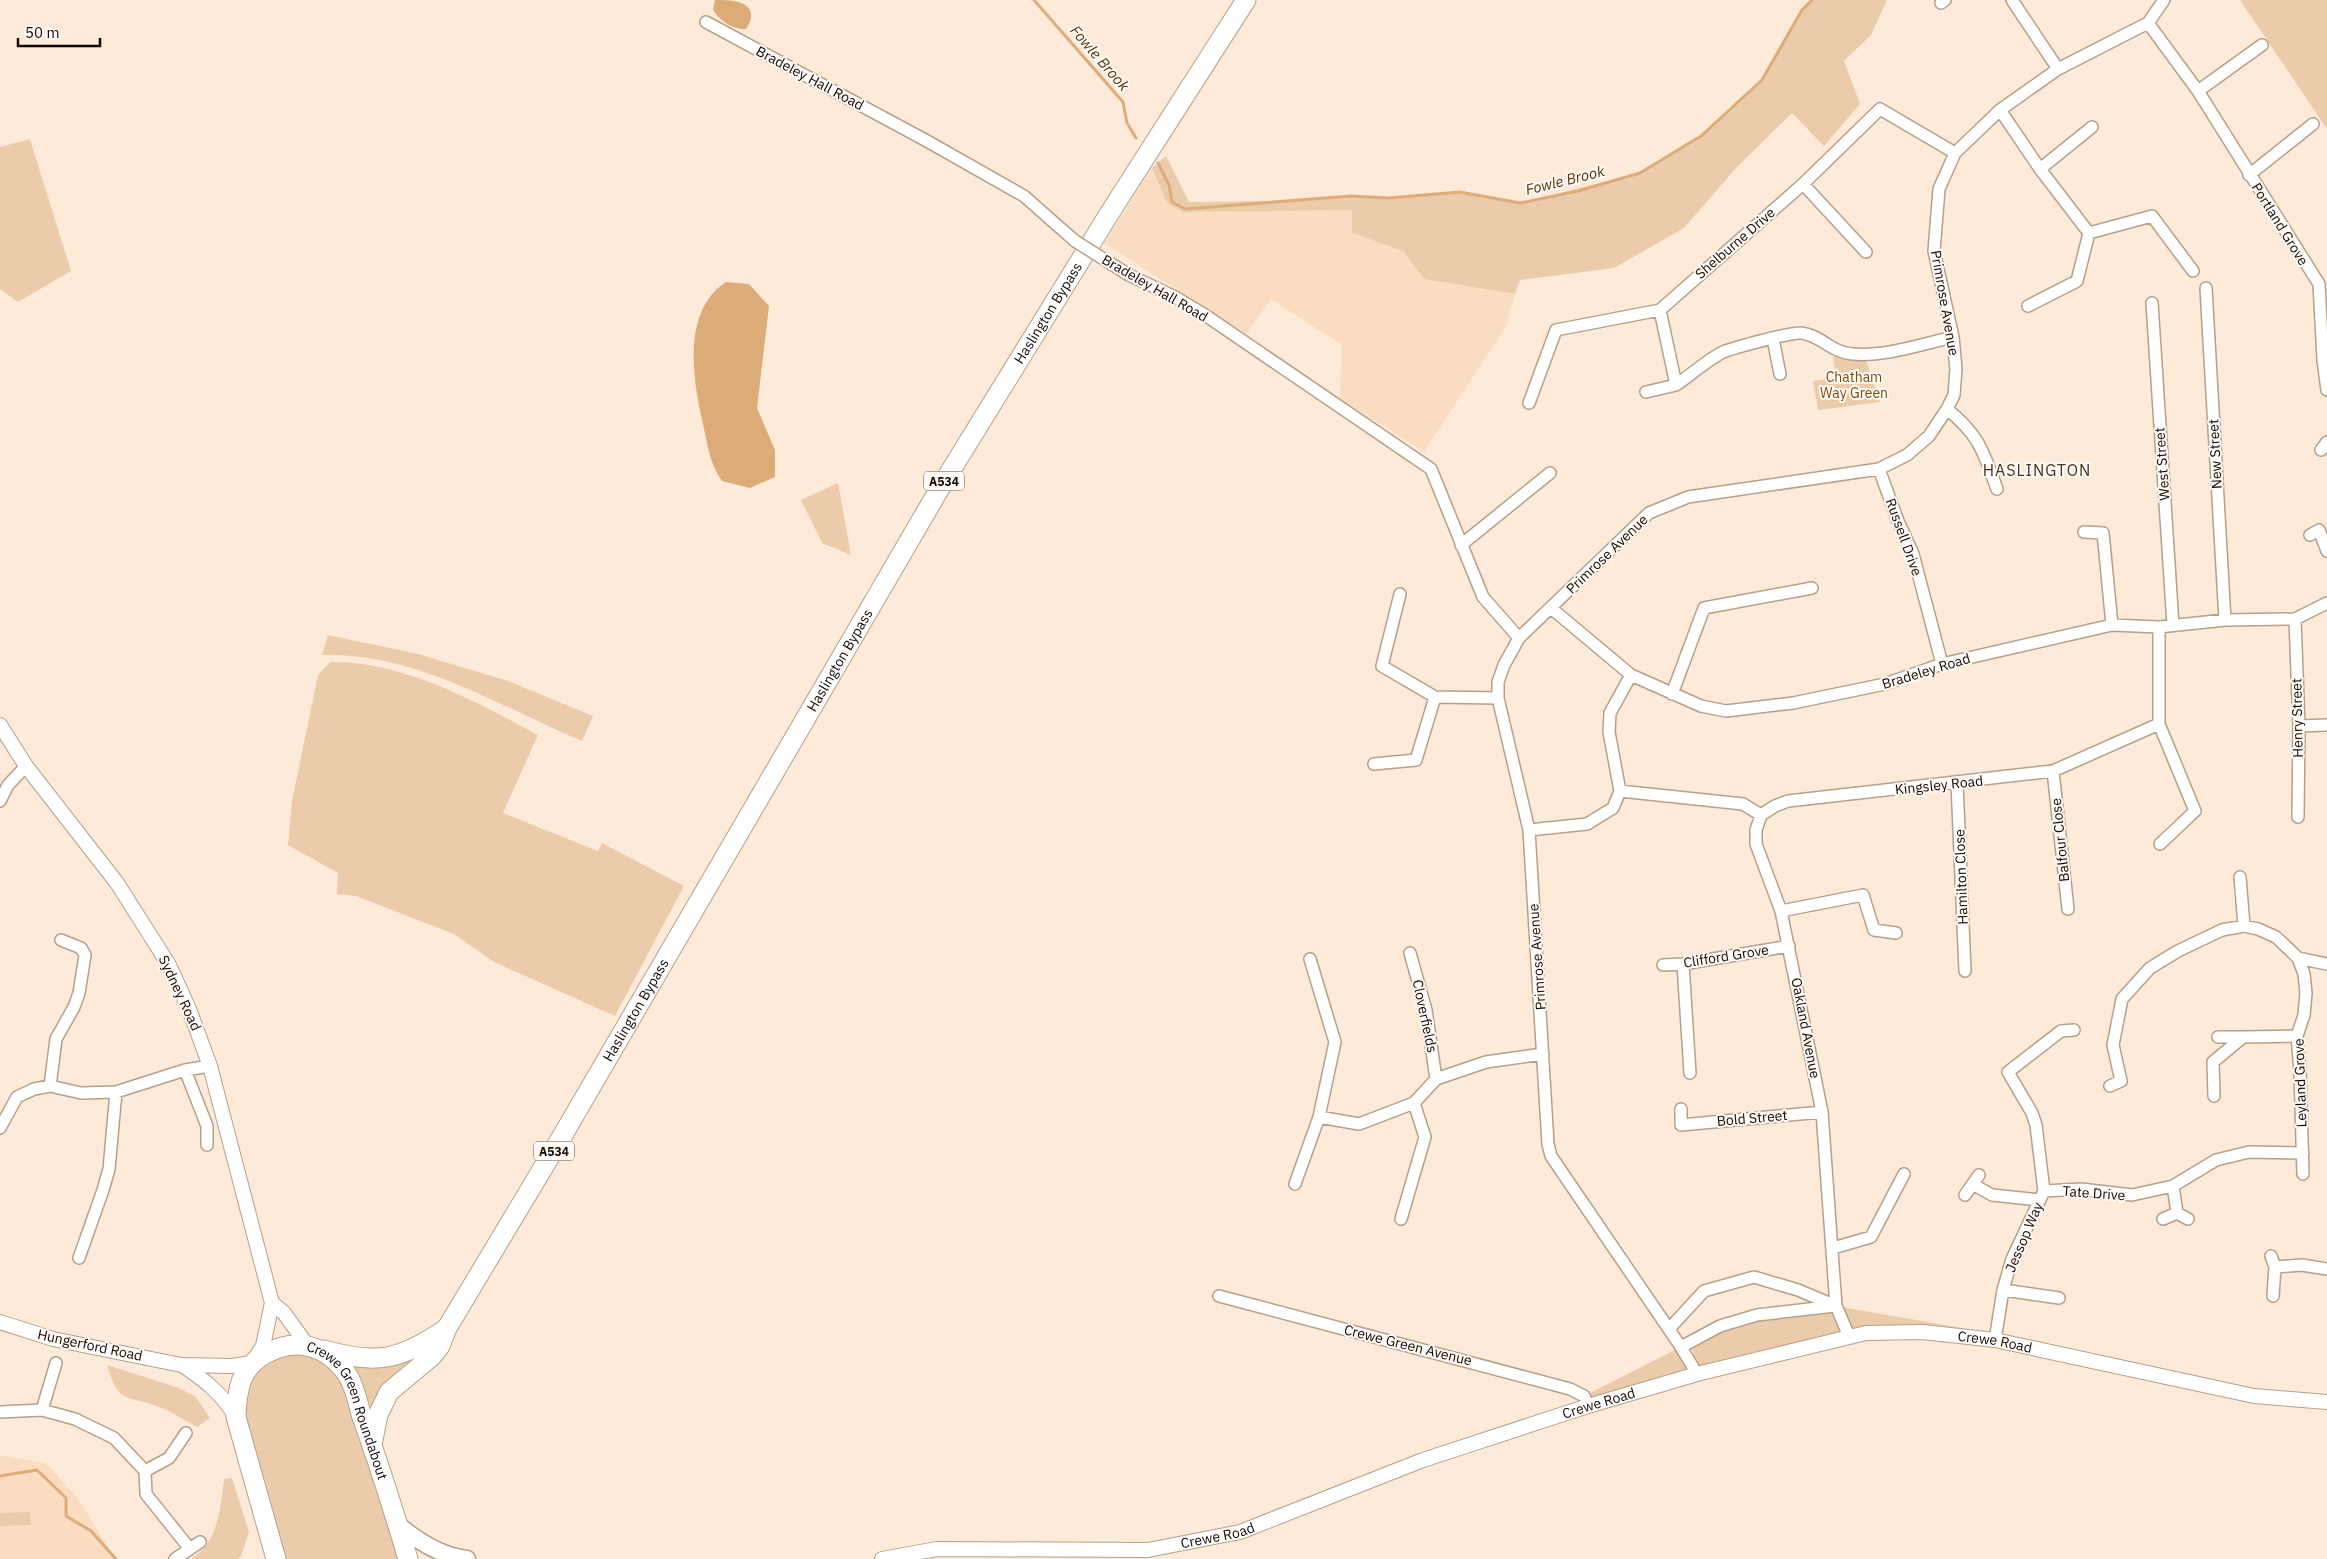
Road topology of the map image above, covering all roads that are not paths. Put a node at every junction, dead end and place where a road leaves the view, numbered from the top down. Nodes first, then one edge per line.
1 (1246, 0) edge
2 (2012, 0) edge
3 (2164, 0) edge
4 (706, 22) dead end
5 (2148, 23) junction
6 (2262, 45) dead end
7 (2058, 69) junction
8 (2198, 91) junction
9 (2000, 110) junction
10 (2313, 124) dead end
11 (2092, 127) dead end
12 (1955, 153) junction
13 (2040, 169) junction
14 (2249, 175) junction
15 (1803, 184) junction
16 (2089, 232) junction
17 (1866, 252) dead end
18 (2193, 271) dead end
19 (2206, 288) dead end
20 (2152, 303) dead end
21 (2028, 306) dead end
22 (1660, 310) junction
23 (1954, 337) junction
24 (1773, 339) junction
25 (2325, 359) edge
26 (1780, 374) dead end
27 (1676, 385) junction
28 (2327, 390) edge
29 (1646, 392) dead end
30 (1529, 403) dead end
31 (1947, 409) junction
32 (1880, 469) junction
33 (1550, 473) dead end
34 (1997, 489) dead end
35 (2084, 532) dead end
36 (2310, 535) dead end
37 (1461, 545) junction
38 (2327, 551) edge
39 (1812, 588) dead end
40 (1400, 594) dead end
41 (2327, 603) edge
42 (1551, 608) junction
43 (2295, 619) junction
44 (2225, 620) junction
45 (2112, 625) junction
46 (2173, 625) junction
47 (2159, 627) junction
48 (1519, 638) junction
49 (1942, 664) junction
50 (1631, 674) junction
51 (1672, 694) junction
52 (1435, 697) junction
53 (1498, 698) junction
54 (0, 724) edge
55 (2159, 724) junction
56 (2327, 725) edge
57 (2298, 726) junction
58 (1374, 764) dead end
59 (26, 766) junction
60 (2052, 771) junction
61 (1957, 783) junction
62 (1620, 791) junction
63 (0, 801) edge
64 (1761, 815) junction
65 (2298, 817) dead end
66 (1529, 830) junction
67 (2160, 844) dead end
68 (2240, 877) dead end
69 (2068, 909) dead end
70 (1781, 911) junction
71 (2244, 926) junction
72 (1896, 932) dead end
73 (61, 940) dead end
74 (1790, 946) junction
75 (1410, 953) dead end
76 (2298, 958) junction
77 (1310, 960) dead end
78 (1683, 964) junction
79 (2327, 964) edge
80 (1663, 965) dead end
81 (1965, 971) dead end
82 (2074, 1030) dead end
83 (2297, 1036) junction
84 (2218, 1037) dead end
85 (2243, 1037) junction
86 (1543, 1054) junction
87 (210, 1066) junction
88 (185, 1070) junction
89 (1690, 1073) dead end
90 (1436, 1078) junction
91 (50, 1086) junction
92 (2110, 1086) dead end
93 (116, 1092) junction
94 (2214, 1096) dead end
95 (1414, 1103) junction
96 (1681, 1109) dead end
97 (1822, 1112) junction
98 (1319, 1118) junction
99 (0, 1128) edge
100 (207, 1145) dead end
101 (2303, 1153) junction
102 (1904, 1174) dead end
103 (2303, 1174) dead end
104 (1295, 1184) dead end
105 (2173, 1186) junction
106 (1965, 1194) dead end
107 (2042, 1195) junction
108 (2177, 1213) junction
109 (1401, 1219) dead end
110 (2188, 1219) dead end
111 (2163, 1220) dead end
112 (1833, 1248) junction
113 (2271, 1256) dead end
114 (79, 1258) dead end
115 (2275, 1267) junction
116 (2327, 1269) edge
117 (2003, 1290) junction
118 (1219, 1296) dead end
119 (2273, 1296) dead end
120 (2059, 1298) dead end
121 (272, 1303) junction
122 (1836, 1306) junction
123 (0, 1322) edge
124 (447, 1328) junction
125 (1669, 1329) junction
126 (1848, 1336) junction
127 (1995, 1340) junction
128 (310, 1346) junction
129 (1682, 1347) junction
130 (253, 1362) junction
131 (56, 1363) dead end
132 (181, 1365) junction
133 (1697, 1374) junction
134 (2327, 1402) edge
135 (1588, 1406) junction
136 (42, 1410) junction
137 (0, 1412) edge
138 (236, 1417) junction
139 (186, 1433) dead end
140 (372, 1445) junction
141 (145, 1471) junction
142 (396, 1524) junction
143 (200, 1542) dead end
144 (190, 1549) junction
145 (176, 1559) edge
146 (276, 1559) edge
147 (408, 1559) edge
148 (459, 1559) edge
149 (882, 1559) edge

1 - 124 highway, Haslington Bypass / A534
2 - 7 street
3 - 5 street, Primrose Avenue
4 - 37 street, Bradeley Hall Road, bridge
5 - 7 street, Primrose Avenue
5 - 8 street, Portland Grove
6 - 8 street
7 - 9 street, Primrose Avenue
8 - 14 street, Portland Grove
9 - 12 street, Primrose Avenue
9 - 13 street
10 - 14 street, Portland Grove
11 - 13 street
12 - 15 street, Shelburne Drive
12 - 23 street, Primrose Avenue
13 - 16 street
14 - 25 street, Portland Grove
15 - 17 street
15 - 22 street, Shelburne Drive
16 - 18 street
16 - 21 street
19 - 44 street, New Street
20 - 46 street, West Street
22 - 27 street
22 - 30 street
23 - 24 street
23 - 31 street, Primrose Avenue
24 - 26 street
24 - 27 street
25 - 28 street, Portland Grove
27 - 29 street
31 - 32 street, Primrose Avenue
31 - 34 street
32 - 42 street, Primrose Avenue
32 - 49 street, Russell Drive
33 - 37 street
35 - 45 street
36 - 38 street
37 - 48 street, Bradeley Hall Road
39 - 51 street
40 - 52 street
41 - 43 street, Bradeley Road
42 - 48 street, Primrose Avenue
42 - 50 street, Bradeley Road
43 - 44 street, Bradeley Road
43 - 57 street, Henry Street
44 - 46 street, Bradeley Road
45 - 47 street, Bradeley Road
45 - 49 street, Bradeley Road
46 - 47 street, Bradeley Road
47 - 55 street
48 - 53 street, Primrose Avenue
49 - 51 street, Bradeley Road
50 - 51 street, Bradeley Road
50 - 62 street
52 - 53 street
52 - 58 street
53 - 66 street, Primrose Avenue
54 - 59 street, Sydney Road
55 - 60 street, Kingsley Road
55 - 67 street
56 - 57 street
57 - 65 street, Henry Street
59 - 63 street
59 - 87 street, Sydney Road
60 - 61 street, Kingsley Road
60 - 69 street, Balfour Close
61 - 64 street, Kingsley Road
61 - 81 street, Hamilton Close
62 - 64 street
62 - 66 street
64 - 70 street, Oakland Avenue
66 - 86 street, Primrose Avenue
68 - 71 street
70 - 72 street
70 - 74 street, Oakland Avenue
71 - 76 street
71 - 92 street
73 - 91 street
74 - 78 street, Clifford Grove
74 - 97 street, Oakland Avenue
75 - 90 street, Cloverfields
76 - 79 street
76 - 83 street, Leyland Grove
77 - 98 street
78 - 80 street, Clifford Grove
78 - 89 street
82 - 107 street, Jessop Way
83 - 85 street
83 - 101 street, Leyland Grove
84 - 85 street
85 - 94 street
86 - 90 street
86 - 125 street, Primrose Avenue
87 - 88 street
87 - 121 street, Sydney Road
88 - 93 street
88 - 100 street
90 - 95 street
91 - 93 street
91 - 99 street
93 - 114 street
95 - 98 street
95 - 109 street
96 - 97 street, Bold Street
97 - 112 street, Oakland Avenue
98 - 104 street
101 - 103 street, Leyland Grove
101 - 105 street, Tate Drive
102 - 112 street
105 - 107 street, Tate Drive
105 - 108 street
106 - 107 street, Tate Drive
107 - 117 street, Jessop Way
108 - 110 street
108 - 111 street
112 - 122 street, Oakland Avenue
113 - 115 street
115 - 116 street
115 - 119 street
117 - 120 street
117 - 127 street, Jessop Way
118 - 135 street, Crewe Green Avenue
121 - 128 street, Sydney Road
121 - 130 street, Sydney Road
122 - 125 street
122 - 126 street, Oakland Avenue
122 - 129 street
123 - 132 street, Hungerford Road
124 - 128 highway, Haslington Bypass / A534
124 - 140 highway, Haslington Bypass / A534
125 - 129 street, Primrose Avenue
126 - 127 street, Crewe Road
126 - 133 street, Crewe Road
127 - 134 street, Crewe Road
128 - 130 highway, Crewe Green Roundabout
128 - 140 highway, Crewe Green Roundabout
129 - 133 street, Primrose Avenue
130 - 132 street, Hungerford Road
130 - 138 highway
131 - 136 street
132 - 138 street, Hungerford Road
133 - 135 street, Crewe Road
135 - 149 street, Crewe Road
136 - 137 street
136 - 141 street
138 - 146 highway
139 - 141 street
140 - 142 highway, Crewe Green Roundabout
141 - 144 street
142 - 147 highway, Crewe Green Roundabout
142 - 148 main road
143 - 144 street
144 - 145 street

